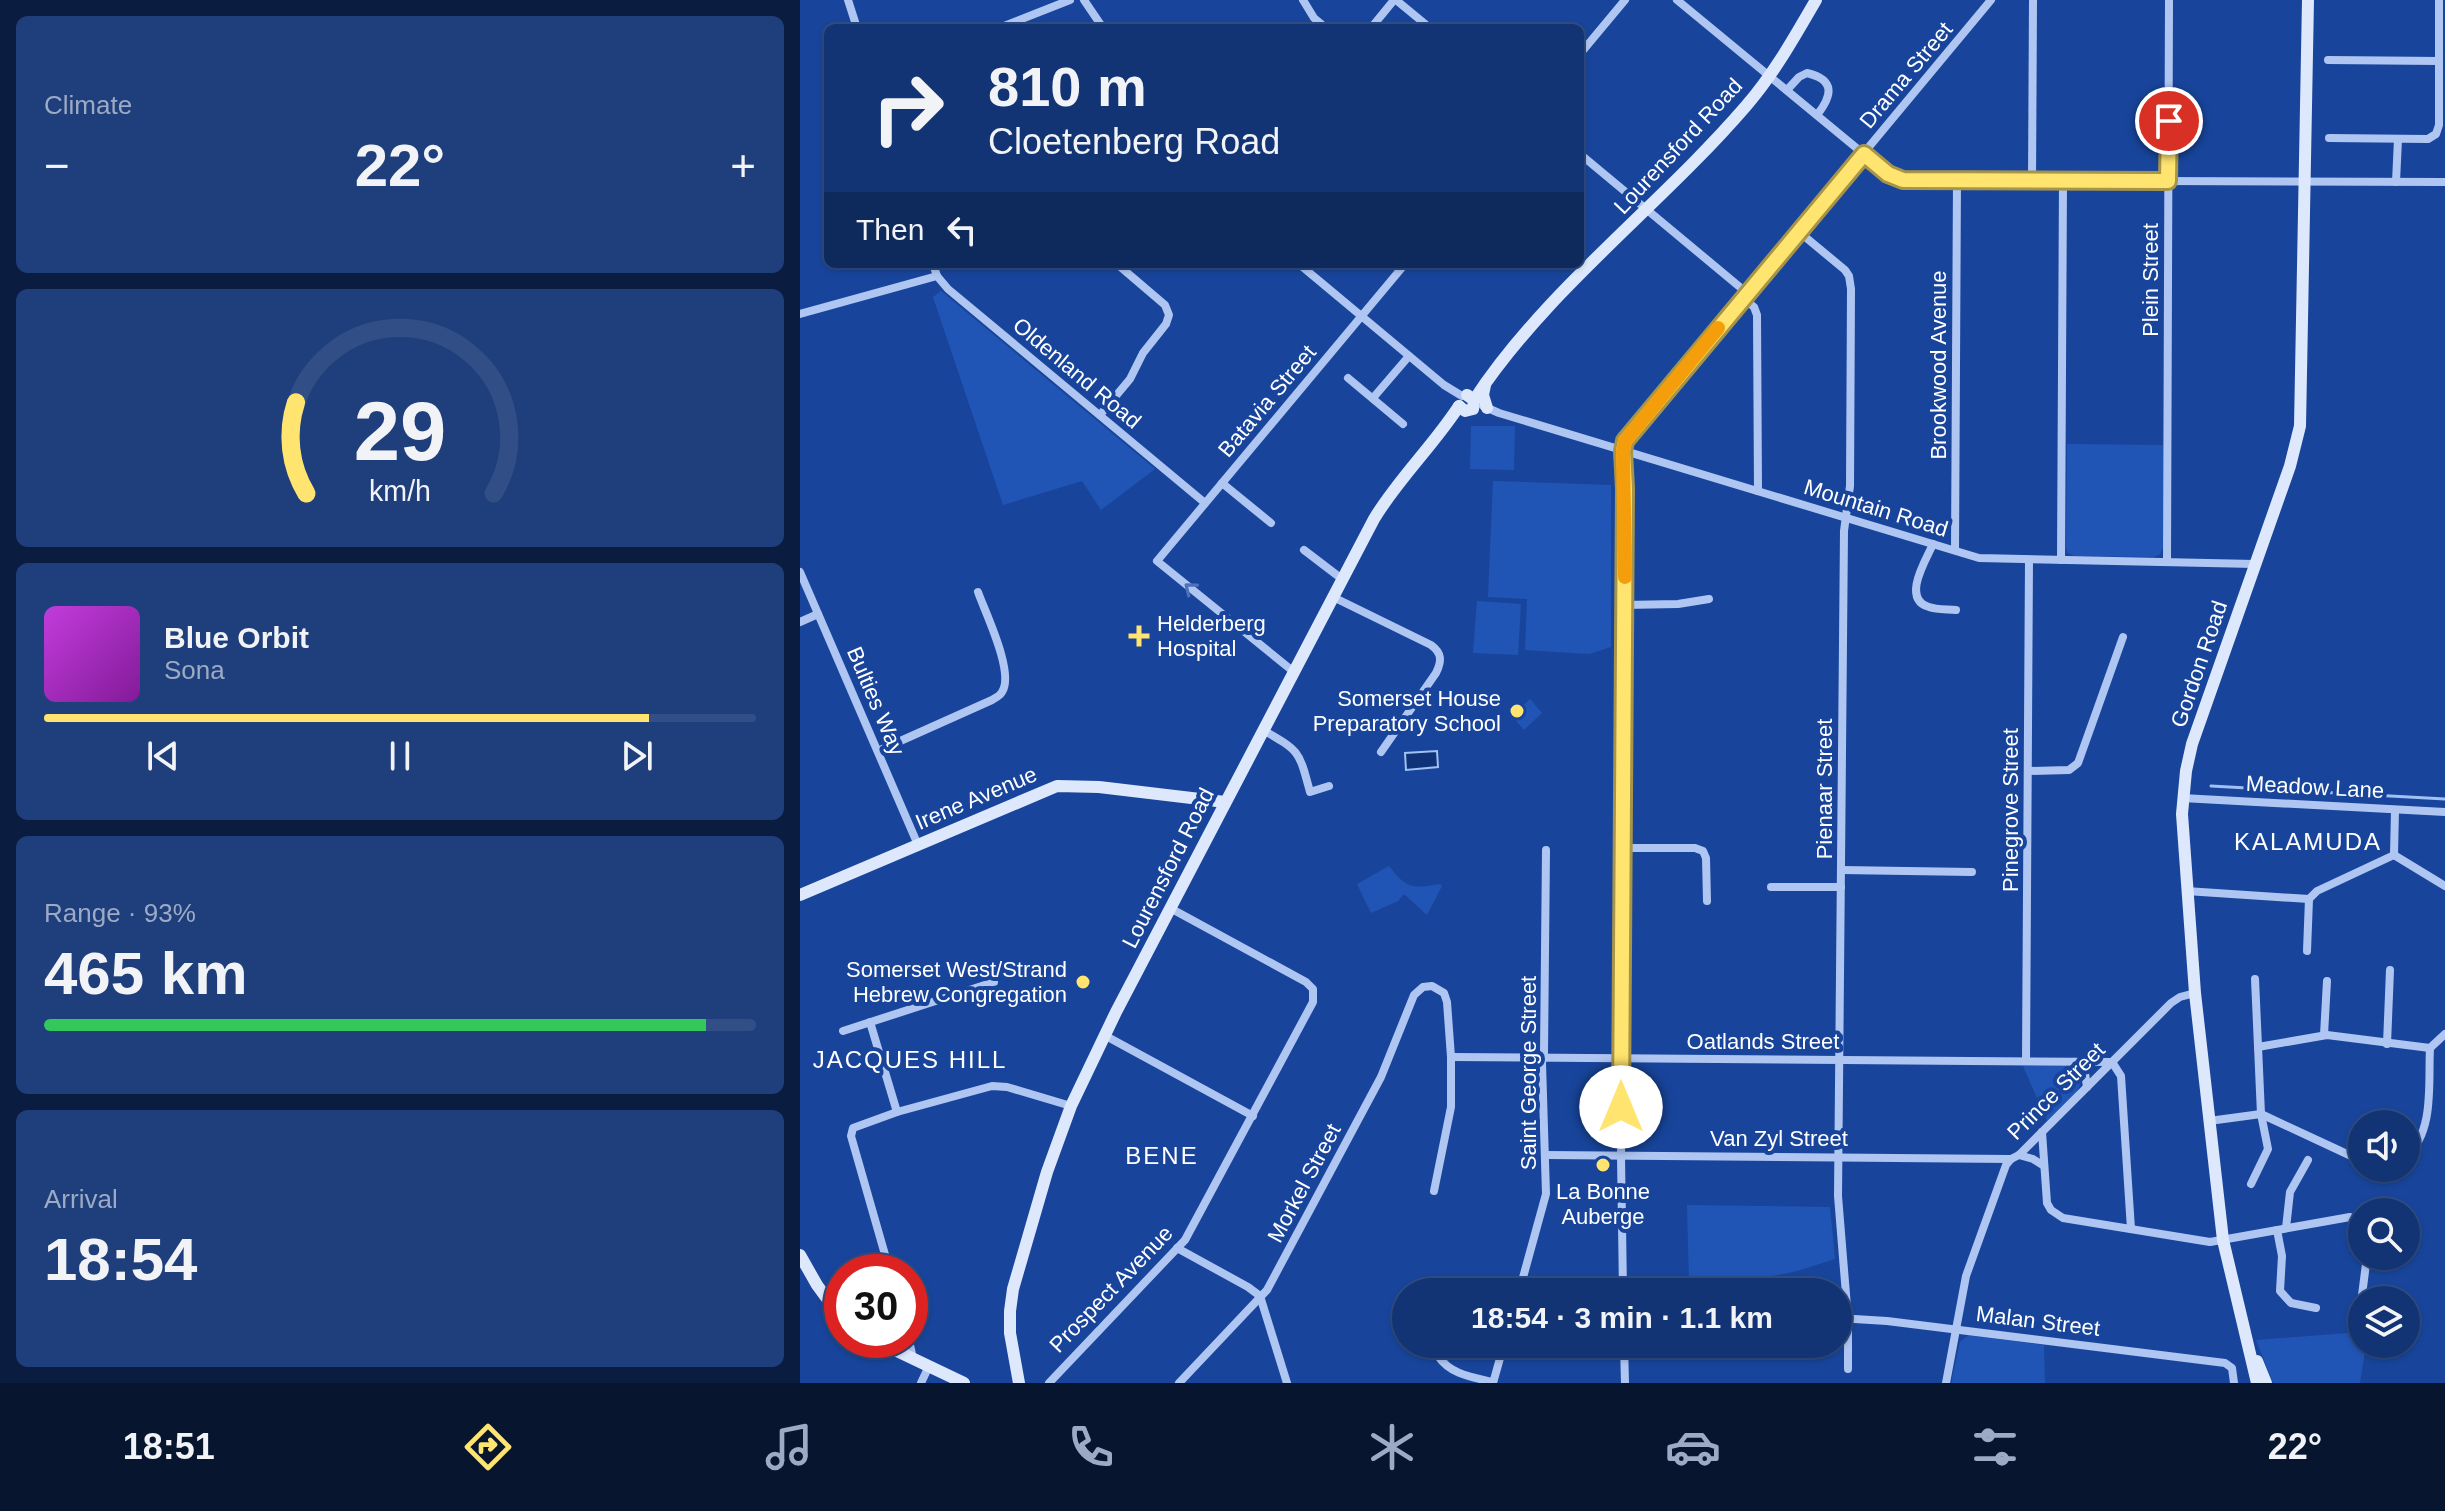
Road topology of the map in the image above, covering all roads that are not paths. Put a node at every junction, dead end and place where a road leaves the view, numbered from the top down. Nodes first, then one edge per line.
1 (848, 0) edge
2 (1070, 0) edge
3 (1084, 0) edge
4 (1303, 0) edge
5 (1395, 0) edge
6 (1625, 0) edge
7 (1677, 0) edge
8 (1816, 0) edge
9 (1991, 0) edge
10 (2033, 0) edge
11 (2169, 0) edge
12 (2308, 0) edge
13 (2439, 0) edge
14 (856, 24) edge
15 (1009, 24) edge
16 (1100, 24) edge
17 (1321, 24) edge
18 (1374, 24) edge
19 (1425, 24) edge
20 (1584, 49) edge
21 (2328, 60) dead end
22 (2439, 61) junction
23 (1769, 76) junction
24 (1787, 90) junction
25 (1817, 115) junction
26 (2329, 138) dead end
27 (2398, 139) junction
28 (1864, 154) junction
29 (1584, 157) edge
30 (1957, 181) junction
31 (2032, 181) junction
32 (2063, 181) junction
33 (2168, 181) junction
34 (2396, 182) junction
35 (2445, 182) edge
36 (2306, 183) junction
37 (1648, 210) junction
38 (1798, 231) junction
39 (934, 268) edge
40 (1122, 268) edge
41 (1304, 268) edge
42 (1402, 268) edge
43 (937, 276) junction
44 (1745, 295) junction
45 (800, 314) edge
46 (1362, 316) junction
47 (1409, 356) junction
48 (1348, 378) dead end
49 (1488, 379) junction
50 (1373, 398) junction
51 (1472, 404) junction
52 (1100, 415) junction
53 (1403, 424) dead end
54 (1623, 451) junction
55 (1222, 483) junction
56 (1758, 491) junction
57 (1205, 503) junction
58 (1845, 517) junction
59 (1271, 523) dead end
60 (1933, 544) junction
61 (1304, 550) dead end
62 (1955, 550) junction
63 (2029, 560) junction
64 (2061, 560) junction
65 (2167, 561) junction
66 (2255, 564) junction
67 (800, 572) edge
68 (1342, 579) junction
69 (978, 592) dead end
70 (1333, 597) junction
71 (1709, 599) dead end
72 (1624, 605) junction
73 (1956, 610) dead end
74 (818, 614) junction
75 (800, 622) edge
76 (2123, 637) dead end
77 (1294, 672) junction
78 (1263, 730) junction
79 (878, 751) junction
80 (1381, 752) dead end
81 (2028, 771) junction
82 (1329, 786) dead end
83 (2182, 798) junction
84 (1225, 802) junction
85 (2395, 810) junction
86 (2445, 812) edge
87 (918, 845) junction
88 (1622, 848) junction
89 (1546, 850) dead end
90 (2394, 855) junction
91 (1841, 870) junction
92 (1972, 872) dead end
93 (2445, 886) edge
94 (1771, 887) dead end
95 (1841, 887) junction
96 (2186, 891) junction
97 (800, 895) edge
98 (2309, 899) junction
99 (1707, 901) dead end
100 (1170, 908) junction
101 (2307, 951) dead end
102 (2390, 970) dead end
103 (2255, 979) dead end
104 (2327, 981) dead end
105 (994, 982) dead end
106 (2195, 993) junction
107 (870, 1022) junction
108 (843, 1031) dead end
109 (2445, 1034) edge
110 (1104, 1035) junction
111 (2324, 1035) junction
112 (2387, 1044) junction
113 (2258, 1047) junction
114 (2430, 1048) junction
115 (1451, 1057) junction
116 (1543, 1058) junction
117 (1621, 1058) junction
118 (1840, 1060) junction
119 (2026, 1061) junction
120 (2074, 1062) junction
121 (2112, 1062) junction
122 (2087, 1087) junction
123 (1071, 1106) junction
124 (897, 1112) junction
125 (2261, 1114) junction
126 (1253, 1116) junction
127 (2209, 1121) junction
128 (2042, 1132) junction
129 (2420, 1140) edge
130 (2348, 1154) edge
131 (1546, 1155) junction
132 (1621, 1156) junction
133 (1839, 1157) junction
134 (2015, 1157) junction
135 (2308, 1160) dead end
136 (2044, 1166) junction
137 (2251, 1184) dead end
138 (1434, 1191) dead end
139 (2348, 1217) edge
140 (2131, 1229) junction
141 (2282, 1229) junction
142 (2223, 1240) junction
143 (1177, 1248) junction
144 (885, 1254) edge
145 (801, 1259) edge
146 (1523, 1278) edge
147 (1623, 1278) edge
148 (1841, 1278) edge
149 (824, 1295) edge
150 (1260, 1296) junction
151 (2316, 1308) dead end
152 (1852, 1319) edge
153 (1957, 1329) junction
154 (2248, 1344) junction
155 (1440, 1358) edge
156 (1500, 1358) edge
157 (1624, 1358) edge
158 (1847, 1358) edge
159 (913, 1359) edge
160 (929, 1366) junction
161 (1016, 1366) junction
162 (1848, 1369) dead end
163 (1049, 1381) edge
164 (921, 1383) edge
165 (964, 1383) edge
166 (1019, 1383) edge
167 (1026, 1383) edge
168 (1179, 1383) edge
169 (1287, 1383) edge
170 (1493, 1383) edge
171 (1625, 1383) edge
172 (1946, 1383) edge
173 (2234, 1383) edge
174 (2257, 1383) edge
175 (2266, 1383) edge

1 - 14 street
2 - 15 street
3 - 16 street
4 - 17 street
5 - 18 street
5 - 19 street
6 - 20 street
7 - 23 street
8 - 23 street, Lourensford Road
9 - 28 street, Drama Street
10 - 31 street
11 - 33 street, Plein Street
12 - 36 street, Gordon Road
13 - 22 street
21 - 22 street
22 - 27 street
23 - 24 street
23 - 37 street, Lourensford Road
24 - 25 street
24 - 25 street
25 - 28 street
26 - 27 street
27 - 34 street
28 - 30 street
28 - 38 street, Drama Street
29 - 37 street
30 - 31 street
30 - 62 street, Brookwood Avenue
31 - 32 street
32 - 33 street
32 - 64 street
33 - 36 street
33 - 65 street, Plein Street
34 - 35 street
34 - 36 street
36 - 66 street, Gordon Road
37 - 44 street
37 - 49 street, Lourensford Road
38 - 44 street, Drama Street
38 - 58 street, Pienaar Street
39 - 43 street, Oldenland Road
40 - 52 street
41 - 46 street
42 - 46 street, Batavia Street
43 - 45 street
43 - 52 street, Oldenland Road
44 - 54 street, Drama Street
44 - 56 street
46 - 47 street
46 - 55 street, Batavia Street
47 - 50 street
47 - 51 street
48 - 50 street
49 - 51 street, Lourensford Road
49 - 51 street
50 - 53 street
51 - 54 street, Mountain Road
51 - 68 street, Lourensford Road
52 - 57 street, Oldenland Road
54 - 56 street, Mountain Road
54 - 72 street
55 - 57 street, Batavia Street
55 - 59 street
56 - 58 street, Mountain Road
77 -> 57 street, Batavia Street
58 - 60 street, Mountain Road
58 - 91 street, Pienaar Street
60 - 62 street, Mountain Road
60 - 73 street
61 - 68 street
62 - 63 street, Mountain Road
63 - 64 street, Mountain Road
63 - 81 street, Pinegrove Street
64 - 65 street, Mountain Road
65 - 66 street, Mountain Road
66 - 83 street, Gordon Road
67 - 74 street, Bulties Way
68 - 70 street, Lourensford Road
69 - 79 street
70 - 77 street, Lourensford Road
70 - 80 street
71 - 72 street
72 - 88 street
74 - 75 street
74 - 79 street, Bulties Way
76 - 81 street
77 - 78 street, Lourensford Road
78 - 82 street
78 - 84 street, Lourensford Road
79 - 87 street, Bulties Way
81 - 119 street, Pinegrove Street
83 - 85 street, Meadow Lane
83 - 96 street, Gordon Road
84 - 87 street, Irene Avenue
84 - 100 street, Lourensford Road
85 - 86 street, Meadow Lane
85 - 90 street
87 - 97 street, Irene Avenue
88 - 99 street
88 - 117 street
89 - 116 street, Saint George Street
90 - 93 street
90 - 98 street
91 - 92 street
91 - 95 street, Pienaar Street
94 - 95 street
95 - 118 street, Pienaar Street
96 - 98 street
96 - 106 street, Gordon Road
98 - 101 street
100 - 110 street, Lourensford Road
100 - 126 street, Prospect Avenue
102 - 112 street
103 - 113 street
104 - 111 street
105 - 107 street
106 - 121 street, Prince Street
106 - 127 street, Gordon Road
107 - 108 street
107 - 124 street
109 - 114 street
110 - 123 street, Lourensford Road
110 - 126 street
111 - 112 street
111 - 113 street
112 - 114 street
113 - 125 street
114 - 129 street
115 - 116 street, Oatlands Street
115 - 138 street
115 - 150 street, Morkel Street
116 - 117 street, Oatlands Street
116 - 131 street, Saint George Street
117 - 118 street, Oatlands Street
117 - 132 street
118 - 119 street, Oatlands Street
118 - 133 street, Pienaar Street
119 - 120 street, Oatlands Street
120 - 121 street, Oatlands Street
120 - 122 street
121 - 122 street, Prince Street
121 - 140 street
122 - 128 street, Prince Street
123 - 124 street
123 - 161 street, Lourensford Road
124 - 144 street
125 - 127 street
125 - 130 street
125 - 137 street
126 - 143 street, Prospect Avenue
127 - 142 street, Gordon Road
128 - 134 street, Prince Street
128 - 136 street
131 - 132 street, Van Zyl Street
131 - 146 street, Saint George Street
132 - 133 street, Van Zyl Street
132 - 147 street
133 - 134 street, Van Zyl Street
133 - 148 street, Pienaar Street
134 - 136 street
134 - 153 street, Prince Street
135 - 141 street
136 - 140 street
139 - 141 street
140 - 142 street
141 - 142 street
141 - 151 street
142 - 154 street, Gordon Road
143 - 150 street
143 - 163 street, Prospect Avenue
145 - 149 street
150 - 168 street, Morkel Street
150 - 169 street
152 - 153 street, Malan Street
153 - 172 street, Prince Street
153 - 173 street, Malan Street
154 - 174 street, Gordon Road
154 - 175 street, Gordon Road
155 - 170 street
156 - 170 street
157 - 171 street
158 - 162 street, Pienaar Street
159 - 160 street
160 - 164 street
160 - 165 street
161 - 166 street, Lourensford Road
161 - 167 street, Lourensford Road

